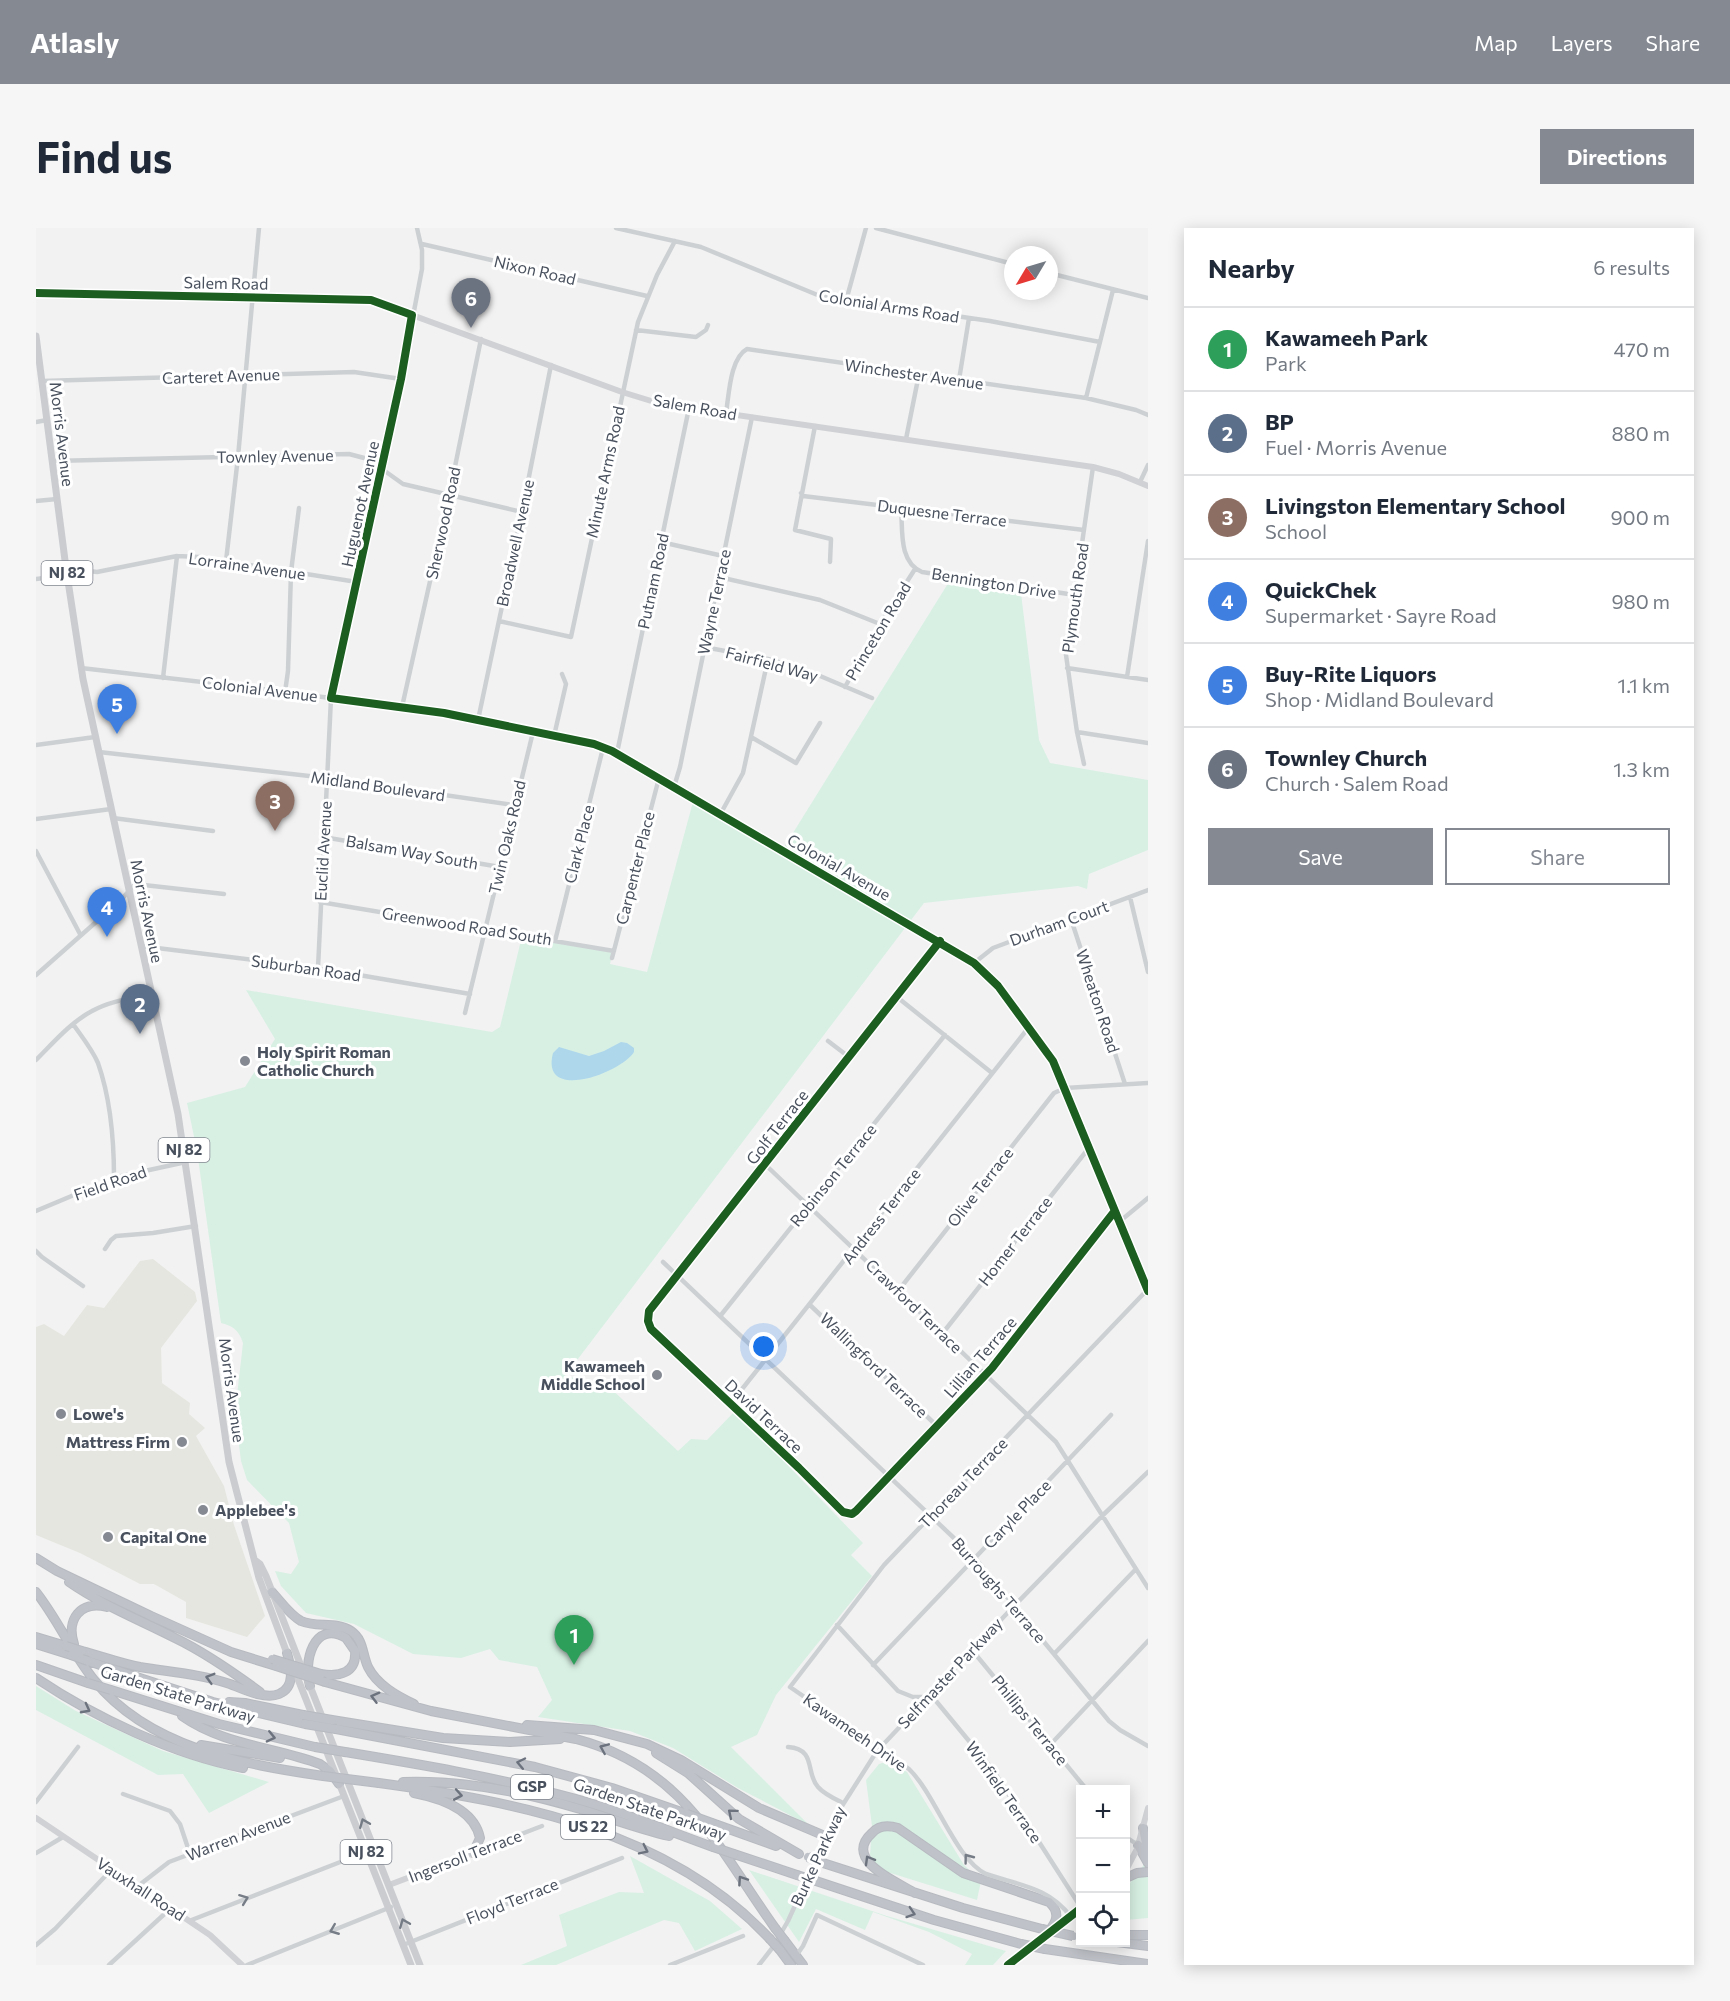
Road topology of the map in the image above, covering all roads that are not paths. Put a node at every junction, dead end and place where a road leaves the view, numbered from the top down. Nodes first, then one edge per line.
1 (259, 228) edge
2 (417, 228) edge
3 (616, 228) edge
4 (866, 228) edge
5 (876, 228) edge
6 (675, 241) junction
7 (422, 244) junction
8 (1004, 262) edge
9 (1058, 275) edge
10 (1113, 290) junction
11 (36, 293) edge
12 (647, 296) junction
13 (253, 297) junction
14 (1148, 298) edge
15 (846, 301) junction
16 (412, 315) junction
17 (969, 318) junction
18 (708, 325) dead end
19 (636, 330) junction
20 (36, 336) edge
21 (481, 339) junction
22 (1100, 342) junction
23 (551, 365) junction
24 (919, 374) junction
25 (246, 375) junction
26 (401, 379) junction
27 (959, 380) junction
28 (42, 381) junction
29 (622, 392) junction
30 (1086, 398) junction
31 (1148, 405) edge
32 (689, 408) junction
33 (726, 413) junction
34 (1146, 414) edge
35 (752, 417) junction
36 (47, 420) junction
37 (36, 422) edge
38 (815, 426) junction
39 (906, 439) junction
40 (238, 457) junction
41 (52, 461) junction
42 (1148, 465) edge
43 (1093, 466) junction
44 (381, 470) junction
45 (1140, 482) junction
46 (1148, 486) edge
47 (801, 493) junction
48 (449, 496) junction
49 (57, 499) junction
50 (36, 501) edge
51 (299, 508) dead end
52 (901, 508) junction
53 (522, 512) junction
54 (1084, 530) junction
55 (1148, 541) edge
56 (661, 542) junction
57 (177, 556) junction
58 (723, 556) junction
59 (226, 561) junction
60 (830, 562) dead end
61 (915, 569) junction
62 (67, 572) junction
63 (291, 572) junction
64 (719, 577) junction
65 (36, 579) edge
66 (357, 582) junction
67 (1075, 595) junction
68 (499, 621) junction
69 (880, 624) junction
70 (704, 647) junction
71 (768, 659) junction
72 (81, 668) junction
73 (1067, 668) junction
74 (562, 674) dead end
75 (1127, 677) junction
76 (163, 678) junction
77 (1148, 680) edge
78 (845, 687) junction
79 (285, 692) junction
80 (331, 698) junction
81 (872, 698) dead end
82 (402, 707) junction
83 (477, 720) junction
84 (820, 723) dead end
85 (533, 732) junction
86 (1077, 732) junction
87 (554, 736) junction
88 (95, 737) junction
89 (751, 737) junction
90 (1148, 743) edge
91 (36, 745) edge
92 (603, 748) junction
93 (99, 752) junction
94 (617, 753) junction
95 (1084, 764) dead end
96 (327, 778) junction
97 (659, 778) junction
98 (674, 787) junction
99 (514, 805) junction
100 (111, 809) junction
101 (721, 813) junction
102 (113, 818) junction
103 (36, 819) edge
104 (213, 831) dead end
105 (323, 837) junction
106 (36, 851) edge
107 (500, 867) junction
108 (1148, 890) edge
109 (128, 891) junction
110 (224, 894) dead end
111 (1131, 897) junction
112 (320, 902) junction
113 (1071, 919) junction
114 (485, 929) junction
115 (80, 934) junction
116 (555, 941) junction
117 (940, 941) junction
118 (141, 946) junction
119 (614, 951) junction
120 (612, 958) dead end
121 (974, 963) junction
122 (318, 968) junction
123 (1148, 972) edge
124 (36, 975) edge
125 (151, 994) junction
126 (470, 994) junction
127 (897, 997) junction
128 (465, 1013) dead end
129 (73, 1024) junction
130 (1029, 1027) junction
131 (945, 1035) junction
132 (828, 1041) dead end
133 (849, 1057) junction
134 (36, 1060) edge
135 (992, 1073) junction
136 (1148, 1083) edge
137 (1125, 1084) junction
138 (1065, 1088) junction
139 (1088, 1149) junction
140 (751, 1151) dead end
141 (186, 1161) junction
142 (765, 1164) junction
143 (114, 1178) junction
144 (1148, 1198) edge
145 (809, 1205) junction
146 (36, 1211) edge
147 (1114, 1212) junction
148 (1119, 1222) junction
149 (196, 1226) junction
150 (855, 1249) junction
151 (105, 1250) dead end
152 (36, 1251) edge
153 (663, 1262) dead end
154 (678, 1274) junction
155 (83, 1286) dead end
156 (1148, 1290) edge
157 (897, 1291) junction
158 (810, 1305) junction
159 (721, 1315) junction
160 (653, 1331) joint
161 (942, 1334) junction
162 (767, 1359) junction
163 (986, 1375) junction
164 (731, 1403) junction
165 (1028, 1415) junction
166 (1111, 1415) dead end
167 (937, 1426) junction
168 (1068, 1460) junction
169 (1148, 1472) edge
170 (890, 1476) junction
171 (856, 1511) joint
172 (932, 1516) junction
173 (1102, 1516) junction
174 (36, 1558) edge
175 (975, 1558) junction
176 (256, 1561) junction
177 (1136, 1569) junction
178 (57, 1571) junction
179 (1148, 1588) edge
180 (36, 1592) edge
181 (272, 1592) junction
182 (1014, 1606) junction
183 (116, 1609) junction
184 (837, 1625) junction
185 (36, 1637) edge
186 (1148, 1641) edge
187 (36, 1644) edge
188 (972, 1650) junction
189 (287, 1653) junction
190 (1054, 1654) junction
191 (36, 1665) edge
192 (873, 1665) junction
193 (88, 1672) junction
194 (36, 1678) edge
195 (323, 1678) junction
196 (310, 1686) junction
197 (790, 1687) joint
198 (266, 1695) junction
199 (928, 1697) junction
200 (1092, 1700) junction
201 (174, 1711) junction
202 (431, 1711) junction
203 (304, 1719) junction
204 (469, 1719) junction
205 (610, 1733) junction
206 (174, 1738) junction
207 (576, 1738) junction
208 (1050, 1744) junction
209 (1148, 1746) edge
210 (78, 1747) dead end
211 (788, 1748) dead end
212 (880, 1748) junction
213 (313, 1762) junction
214 (301, 1773) junction
215 (379, 1783) junction
216 (339, 1784) junction
217 (1083, 1785) edge
218 (123, 1794) dead end
219 (344, 1796) junction
220 (36, 1802) edge
221 (843, 1803) junction
222 (1148, 1808) edge
223 (36, 1818) edge
224 (542, 1826) dead end
225 (1143, 1828) junction
226 (825, 1836) junction
227 (63, 1837) junction
228 (1128, 1839) edge
229 (1138, 1845) junction
230 (713, 1847) junction
231 (366, 1852) junction
232 (36, 1853) edge
233 (473, 1853) junction
234 (190, 1854) junction
235 (1148, 1854) edge
236 (804, 1855) junction
237 (622, 1858) dead end
238 (1130, 1860) edge
239 (1148, 1863) edge
240 (112, 1869) junction
241 (1148, 1872) edge
242 (1130, 1876) edge
243 (389, 1885) junction
244 (138, 1886) junction
245 (915, 1893) junction
246 (1076, 1901) edge
247 (396, 1905) junction
248 (171, 1908) junction
249 (388, 1908) junction
250 (1076, 1911) edge
251 (1071, 1917) junction
252 (189, 1921) junction
253 (1042, 1934) junction
254 (1130, 1935) edge
255 (1148, 1935) edge
256 (743, 1936) dead end
257 (1076, 1936) edge
258 (411, 1942) junction
259 (1130, 1944) edge
260 (36, 1945) edge
261 (403, 1945) junction
262 (1148, 1947) edge
263 (796, 1956) junction
264 (240, 1963) edge
265 (420, 1963) edge
266 (1148, 1964) edge
267 (109, 1965) edge
268 (231, 1965) edge
269 (247, 1965) edge
270 (410, 1965) edge
271 (670, 1965) edge
272 (759, 1965) edge
273 (791, 1965) edge
274 (802, 1965) edge
275 (924, 1965) edge
276 (1008, 1965) edge

1 - 13 street
2 - 7 street, Huguenot Avenue
3 - 6 street, Colonial Arms Road
4 - 15 street
5 - 8 street
6 - 12 street, Minute Arms Road
6 - 15 street, Colonial Arms Road
7 - 12 street, Nixon Road
7 - 16 street, Huguenot Avenue
9 - 10 street
10 - 14 street
10 - 22 street
11 - 13 street, Salem Road
12 - 19 street, Minute Arms Road
13 - 16 street, Salem Road
13 - 25 street
15 - 17 street, Colonial Arms Road
16 - 21 street, Salem Road
16 - 26 street, Huguenot Avenue
17 - 22 street, Colonial Arms Road
17 - 27 street
18 - 19 street
19 - 29 street, Minute Arms Road
20 - 28 main road, Morris Avenue / NJ 82
21 - 23 street, Salem Road
21 - 48 street, Sherwood Road
22 - 30 street
23 - 29 street, Salem Road
23 - 53 street, Broadwell Avenue
24 - 27 street, Winchester Avenue
24 - 33 street, Winchester Avenue
24 - 39 street
25 - 26 street, Carteret Avenue
25 - 28 street, Carteret Avenue
25 - 40 street
26 - 44 street, Huguenot Avenue
27 - 30 street, Winchester Avenue
28 - 36 main road, Morris Avenue / NJ 82
29 - 32 street, Salem Road
29 - 68 street, Minute Arms Road
30 - 34 street, Winchester Avenue
31 - 34 street
32 - 33 street, Salem Road
32 - 56 street, Putnam Road
33 - 35 street, Salem Road
35 - 38 street, Salem Road
35 - 58 street, Wayne Terrace
36 - 37 street
36 - 41 main road, Morris Avenue / NJ 82
38 - 39 street, Salem Road
38 - 47 street
39 - 43 street, Salem Road
40 - 41 street, Townley Avenue
40 - 44 street, Townley Avenue
40 - 59 street
41 - 49 main road, Morris Avenue / NJ 82
42 - 45 street
43 - 45 street, Salem Road
43 - 54 street, Plymouth Road
44 - 48 street, Townley Avenue
44 - 66 street, Huguenot Avenue
45 - 46 street, Salem Road
47 - 52 street, Duquesne Terrace
47 - 60 street
48 - 53 street, Townley Avenue
48 - 82 street, Sherwood Road
49 - 50 street
49 - 62 main road, Morris Avenue / NJ 82
51 - 63 street
52 - 54 street, Duquesne Terrace
52 - 61 street, Princeton Road
53 - 68 street, Broadwell Avenue
54 - 67 street, Plymouth Road
55 - 75 street
56 - 58 street
56 - 94 street, Putnam Road
57 - 59 street, Lorraine Avenue
57 - 62 street, Lorraine Avenue
57 - 76 street
58 - 64 street, Wayne Terrace
59 - 63 street, Lorraine Avenue
61 - 67 street, Bennington Drive
61 - 69 street, Princeton Road
62 - 65 street, Lorraine Avenue
62 - 72 main road, Morris Avenue / NJ 82
63 - 66 street, Lorraine Avenue
63 - 79 street
64 - 69 street
64 - 70 street, Wayne Terrace
66 - 80 street, Huguenot Avenue
67 - 73 street, Plymouth Road
68 - 83 street, Broadwell Avenue
69 - 78 street, Princeton Road
70 - 71 street, Fairfield Way
70 - 98 street, Wayne Terrace
71 - 78 street, Fairfield Way
71 - 89 street
72 - 76 street, Colonial Avenue
72 - 88 main road, Morris Avenue / NJ 82
73 - 75 street
73 - 86 street, Plymouth Road
74 - 87 street
75 - 77 street
76 - 79 street, Colonial Avenue
78 - 81 street, Fairfield Way
79 - 80 street, Colonial Avenue
80 - 82 street, Colonial Avenue
80 - 96 street, Euclid Avenue
82 - 83 street, Colonial Avenue
83 - 85 street, Colonial Avenue
84 - 89 street
85 - 87 street, Colonial Avenue
85 - 99 street, Twin Oaks Road
86 - 90 street
86 - 95 street, Plymouth Road
87 - 92 street, Colonial Avenue
88 - 91 street
88 - 93 main road, Morris Avenue / NJ 82
89 - 101 street
92 - 94 street, Colonial Avenue
92 - 116 street, Clark Place
93 - 96 street, Midland Boulevard
93 - 100 main road, Morris Avenue / NJ 82
94 - 97 street, Colonial Avenue
96 - 99 street, Midland Boulevard
96 - 105 street, Euclid Avenue
97 - 98 street, Colonial Avenue
97 - 119 street, Carpenter Place
98 - 101 street, Colonial Avenue
99 - 107 street, Twin Oaks Road
100 - 102 main road, Morris Avenue / NJ 82
100 - 103 street
101 - 117 street, Colonial Avenue
102 - 104 street
102 - 109 main road, Morris Avenue / NJ 82
105 - 107 street, Balsam Way South
105 - 112 street, Euclid Avenue
106 - 115 street
107 - 114 street, Twin Oaks Road
108 - 111 street, Durham Court
109 - 110 street
109 - 115 street
109 - 118 main road, Morris Avenue / NJ 82
111 - 113 street, Durham Court
111 - 123 street
112 - 114 street, Greenwood Road South
112 - 122 street, Euclid Avenue
113 - 121 street, Durham Court
113 - 137 street, Wheaton Road
114 - 116 street, Greenwood Road South
114 - 126 street, Twin Oaks Road
115 - 124 street
116 - 119 street, Greenwood Road South
117 - 121 street, Colonial Avenue
117 - 127 street, Golf Terrace
118 - 122 street, Suburban Road
118 - 125 main road, Morris Avenue / NJ 82
119 - 120 street, Carpenter Place
121 - 130 street, Colonial Avenue
122 - 126 street, Suburban Road
125 - 129 street
125 - 141 main road, Morris Avenue / NJ 82
126 - 128 street, Twin Oaks Road
127 - 131 street
127 - 133 street, Golf Terrace
129 - 134 street
129 - 143 street
130 - 135 street, Andress Terrace
130 - 138 street, Colonial Avenue
131 - 135 street
131 - 145 street, Robinson Terrace
132 - 133 street
133 - 142 street, Golf Terrace
135 - 150 street, Andress Terrace
136 - 137 street
137 - 138 street
138 - 139 street, Colonial Avenue
138 - 157 street, Olive Terrace
139 - 147 street, Colonial Avenue
139 - 161 street, Homer Terrace
140 - 142 street, Crawford Terrace
141 - 143 street, Field Road
141 - 149 main road, Morris Avenue / NJ 82
142 - 145 street, Crawford Terrace
142 - 154 street, Golf Terrace
143 - 146 street, Field Road
144 - 148 street
145 - 150 street, Crawford Terrace
145 - 159 street, Robinson Terrace
147 - 148 street, Colonial Avenue
147 - 163 street, Lillian Terrace
148 - 156 street, Colonial Avenue
149 - 151 street
149 - 176 main road, Morris Avenue / NJ 82
150 - 157 street, Crawford Terrace
150 - 158 street, Andress Terrace
152 - 155 street
153 - 154 street, Burroughs Terrace
154 - 159 street, Burroughs Terrace
154 - 160 street, Golf Terrace
156 - 165 street, Thoreau Terrace
157 - 161 street, Crawford Terrace
158 - 162 street, Andress Terrace
158 - 167 street, Wallingford Terrace
159 - 162 street, Burroughs Terrace
160 - 164 street, David Terrace
161 - 163 street, Crawford Terrace
162 - 164 street, Andress Terrace
162 - 170 street, Burroughs Terrace
163 - 165 street, Crawford Terrace
163 - 167 street, Lillian Terrace
164 - 171 street, David Terrace
165 - 168 street, Crawford Terrace
165 - 172 street, Thoreau Terrace
166 - 168 street, Caryle Place
167 - 170 street, Lillian Terrace
168 - 173 street, Crawford Terrace
168 - 175 street, Caryle Place
169 - 173 street, Selfmaster Parkway
170 - 171 street, Lillian Terrace
170 - 172 street, Burroughs Terrace
172 - 175 street, Burroughs Terrace
172 - 184 street, Thoreau Terrace
173 - 177 street, Crawford Terrace
173 - 182 street, Selfmaster Parkway
174 - 178 highway
175 - 182 street, Burroughs Terrace
175 - 192 street, Caryle Place
176 - 181 main road, Morris Avenue / NJ 82
176 - 189 main road, Morris Avenue / NJ 82
177 - 179 street, Crawford Terrace
177 - 190 street
178 - 183 highway
178 - 195 highway, bridge
180 - 193 highway, US 22
181 - 196 main road, Morris Avenue / NJ 82
181 - 202 highway
182 - 188 street, Selfmaster Parkway
182 - 190 street, Burroughs Terrace
183 - 193 highway
183 - 198 highway
184 - 192 street
184 - 197 street, Thoreau Terrace
198 -> 185 highway, bridge
186 - 200 street
187 - 203 highway, Garden State Parkway / GSP, bridge
188 - 199 street, Selfmaster Parkway
188 - 208 street, Phillips Terrace
189 - 198 highway
189 - 216 main road, Morris Avenue / NJ 82
190 - 200 street, Burroughs Terrace
191 - 201 highway, Garden State Parkway / GSP, bridge
192 - 199 street
193 - 206 highway, US 22
194 -> 214 highway
195 - 196 highway
202 -> 195 highway
243 -> 196 main road, Morris Avenue / NJ 82
197 - 212 street, Kawameeh Drive
199 - 212 street, Selfmaster Parkway
199 - 246 street, Winfield Terrace
200 - 208 street
200 - 209 street, Burroughs Terrace
201 - 213 highway
201 -> 230 highway, Garden State Parkway / GSP, bridge
202 - 204 highway
203 - 207 highway, bridge
236 -> 203 highway, Garden State Parkway / GSP, bridge
204 - 205 highway
204 - 207 highway
205 - 226 highway
236 -> 205 highway
206 - 213 highway
206 - 214 highway, US 22
263 -> 207 highway, bridge
208 - 217 street, Phillips Terrace
210 - 220 street
211 - 221 street
212 - 221 street, Burke Parkway
251 -> 212 street, Kawameeh Drive
213 - 216 highway
214 - 215 highway, US 22, bridge
215 - 230 highway
215 - 233 highway
215 -> 273 highway, US 22, bridge
216 - 219 main road, Morris Avenue / NJ 82
218 - 234 street
219 - 231 main road, Morris Avenue / NJ 82
219 - 234 street, Warren Avenue
221 - 226 street, Burke Parkway
222 - 225 street
223 - 227 street, Vauxhall Road
224 - 233 street, Ingersoll Terrace
225 - 229 street
225 - 235 highway
226 - 272 street, Burke Parkway
227 - 232 street
227 - 240 street, Vauxhall Road
228 - 229 street
229 - 238 street
229 - 239 highway
230 -> 266 highway, Garden State Parkway / GSP, bridge
231 - 249 main road, Morris Avenue / NJ 82
252 -> 231 street
233 - 243 street, Ingersoll Terrace
234 - 244 street, Warren Avenue
236 - 245 highway, Garden State Parkway / GSP, bridge
237 - 258 street, Floyd Terrace
240 - 244 street, Vauxhall Road
240 - 260 street
241 - 242 highway
243 - 247 main road, Morris Avenue / NJ 82
244 - 248 street, Vauxhall Road
245 - 253 highway, Garden State Parkway / GSP
245 -> 253 highway
247 - 249 street
258 -> 247 main road, Morris Avenue / NJ 82
248 - 252 street, Vauxhall Road
248 - 267 street
249 - 261 main road, Morris Avenue / NJ 82
249 -> 269 street
250 - 251 street
251 - 253 street
252 - 264 street, Vauxhall Road
253 - 257 highway, Garden State Parkway / GSP, bridge
253 - 276 street
254 - 255 highway
256 - 271 street
258 - 261 street, Floyd Terrace
258 - 265 main road, Morris Avenue / NJ 82
259 - 262 highway
261 - 270 main road, Morris Avenue / NJ 82
263 - 274 highway
263 - 275 street
264 - 268 street
265 - 270 street

